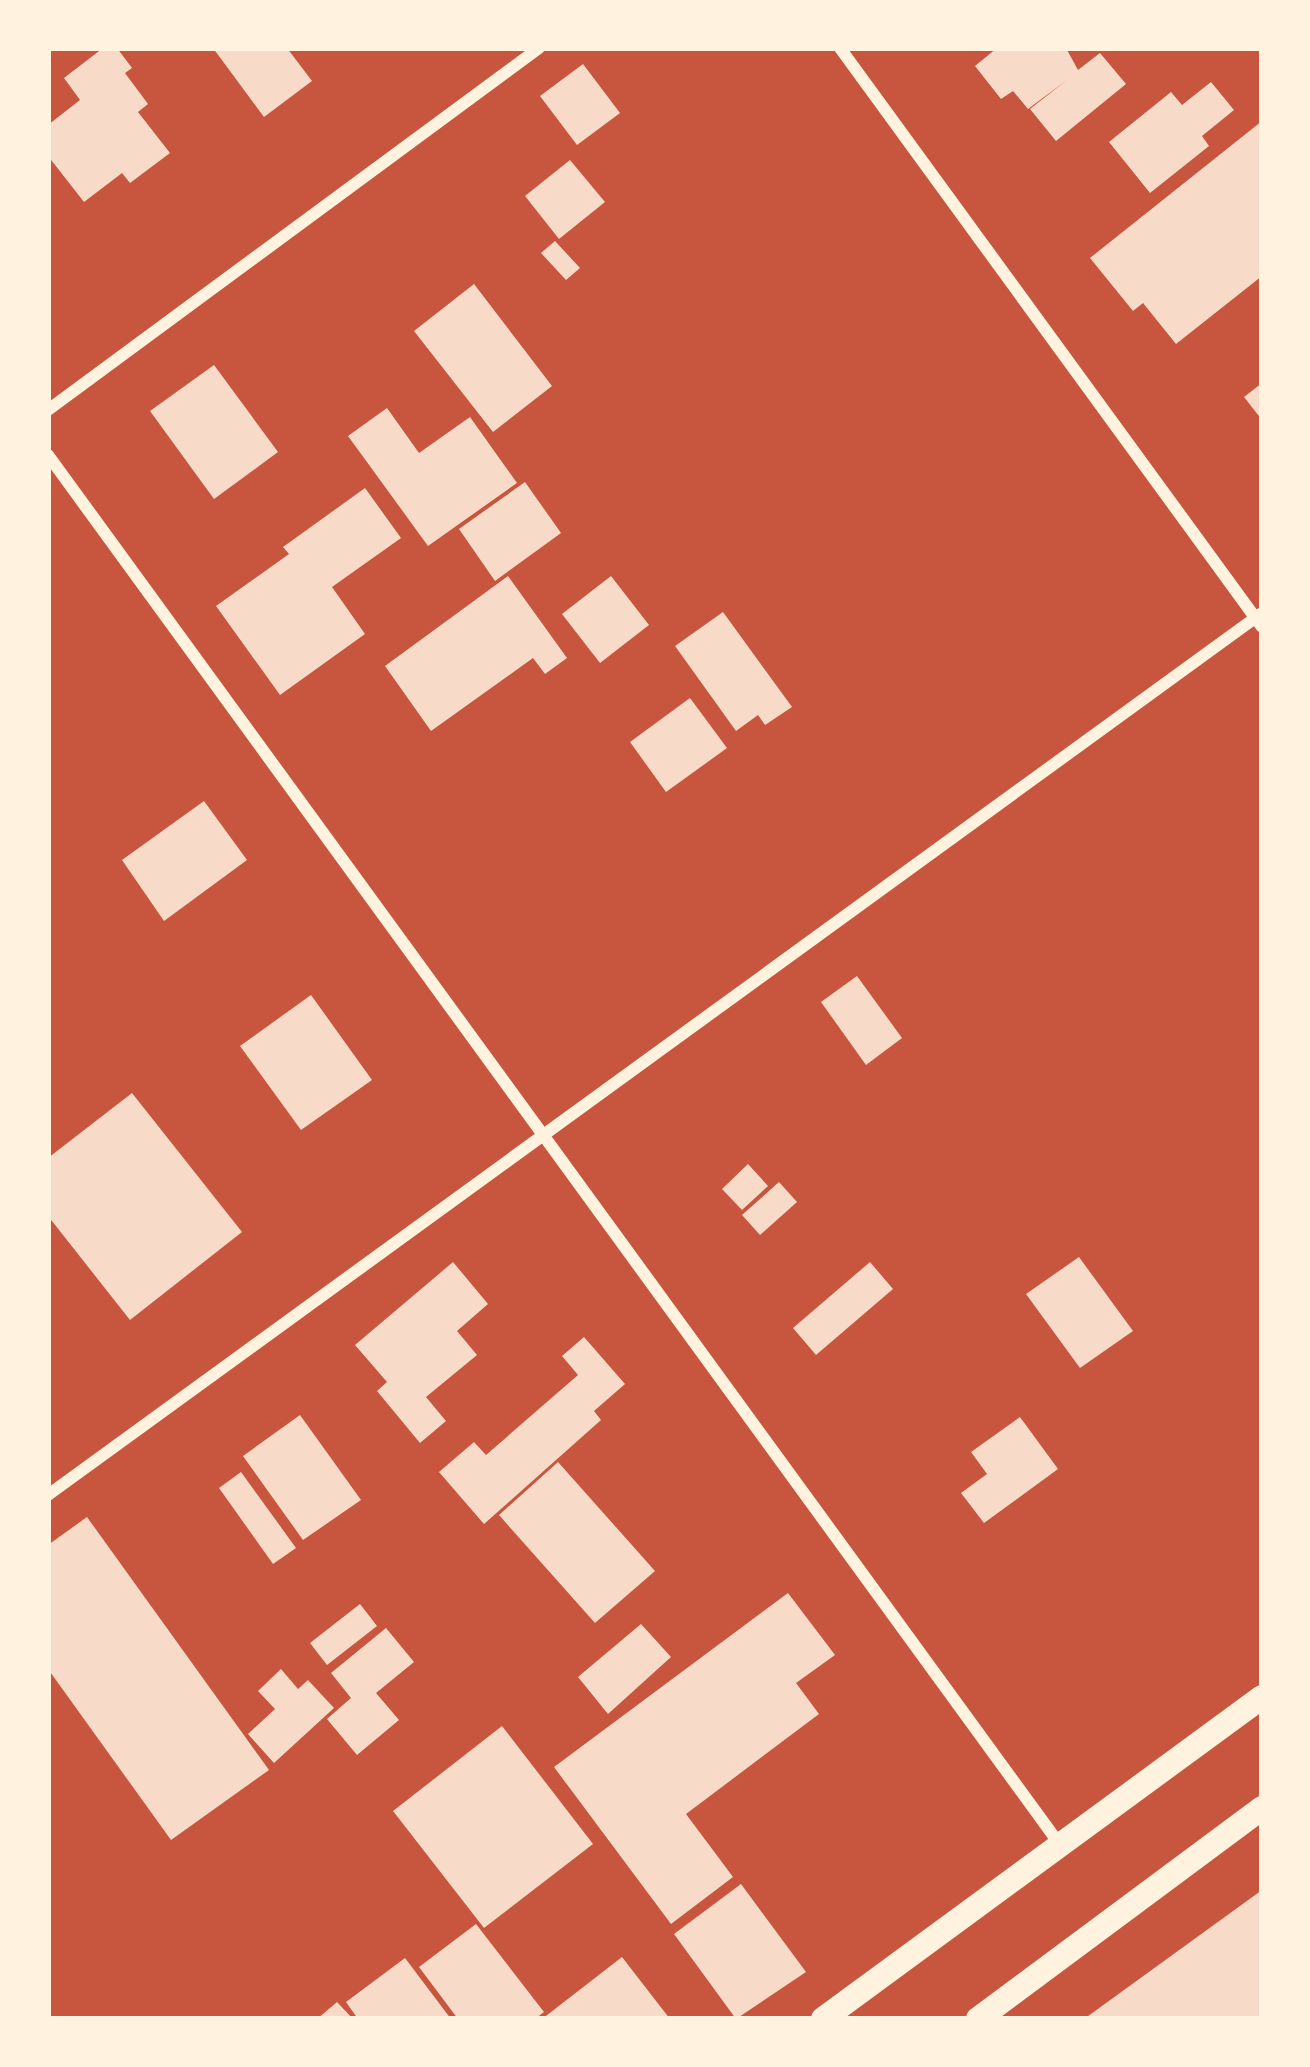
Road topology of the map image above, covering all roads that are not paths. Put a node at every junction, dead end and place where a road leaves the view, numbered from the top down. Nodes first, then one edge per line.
1 (539, 48) edge
2 (840, 48) edge
3 (48, 410) edge
4 (48, 455) edge
5 (1260, 619) edge
6 (543, 1136) junction
7 (48, 1495) edge
8 (1262, 1697) edge
9 (1262, 1808) edge
10 (1060, 1845) junction
11 (823, 2019) edge
12 (978, 2019) edge

1 - 3 street
2 - 5 street
4 - 6 street
5 - 6 street
6 - 7 street
6 - 10 street
8 - 10 main road
9 - 12 main road
10 - 11 main road

